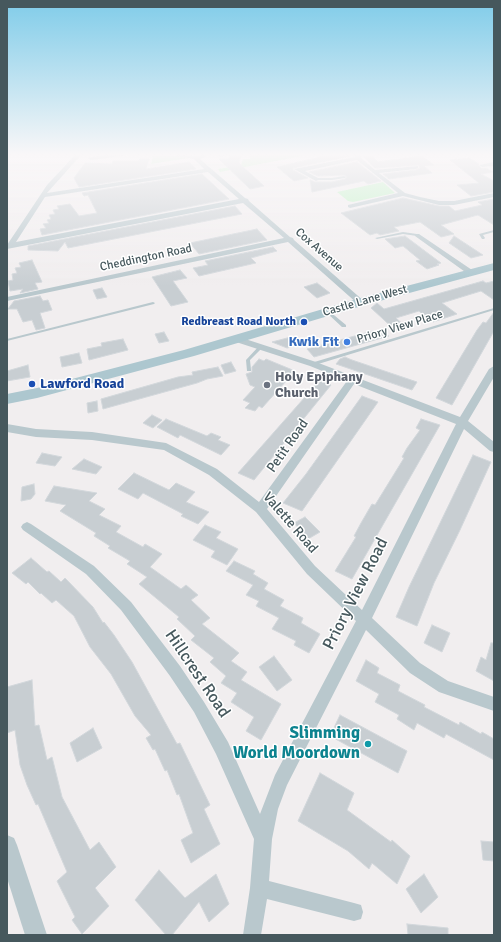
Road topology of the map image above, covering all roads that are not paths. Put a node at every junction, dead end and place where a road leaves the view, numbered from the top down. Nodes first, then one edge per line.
1 (41, 198) edge
2 (243, 198) edge
3 (388, 198) edge
4 (419, 198) edge
5 (483, 198) edge
6 (246, 200) junction
7 (344, 201) dead end
8 (494, 231) edge
9 (417, 235) joint
10 (377, 238) dead end
11 (483, 238) dead end
12 (291, 239) junction
13 (9, 247) edge
14 (494, 266) edge
15 (471, 272) junction
16 (7, 299) edge
17 (361, 302) junction
18 (153, 303) dead end
19 (494, 310) edge
20 (328, 312) junction
21 (344, 326) dead end
22 (236, 339) junction
23 (7, 340) edge
24 (261, 347) junction
25 (312, 364) junction
26 (494, 369) edge
27 (249, 370) dead end
28 (352, 380) junction
29 (7, 394) edge
30 (7, 399) edge
31 (462, 422) junction
32 (7, 428) edge
33 (494, 448) edge
34 (260, 509) junction
35 (27, 527) dead end
36 (364, 620) junction
37 (494, 704) edge
38 (263, 839) junction
39 (7, 845) edge
40 (259, 888) junction
41 (354, 912) dead end
42 (36, 935) edge
43 (252, 935) edge

1 - 13 street
2 - 6 street, Cox Avenue
3 - 7 street
4 - 5 street
6 - 12 street, Cox Avenue
6 - 13 street
8 - 11 lane
9 - 10 lane
9 - 15 street
12 - 16 street, Cheddington Road
12 - 17 street, Cox Avenue
14 - 15 main road, Castle Lane West
15 - 17 main road, Castle Lane West
17 - 20 main road, Castle Lane West
18 - 23 lane
19 - 25 lane, Priory View Place
20 - 21 lane
20 - 22 main road, Castle Lane West
22 - 24 street
22 - 29 main road, Castle Lane West
22 - 30 main road, Castle Lane West
24 - 25 street
24 - 27 lane
25 - 28 street
26 - 31 street, Priory View Road
28 - 31 street
28 - 34 street, Petit Road
31 - 33 street
31 - 36 street, Priory View Road
32 - 34 street, Valette Road
34 - 36 street, Valette Road
35 - 38 street, Hillcrest Road
36 - 37 street, Valette Road
36 - 38 street, Priory View Road
38 - 40 street, Hillcrest Road
39 - 42 street
40 - 41 street
40 - 43 street, Hillcrest Road

